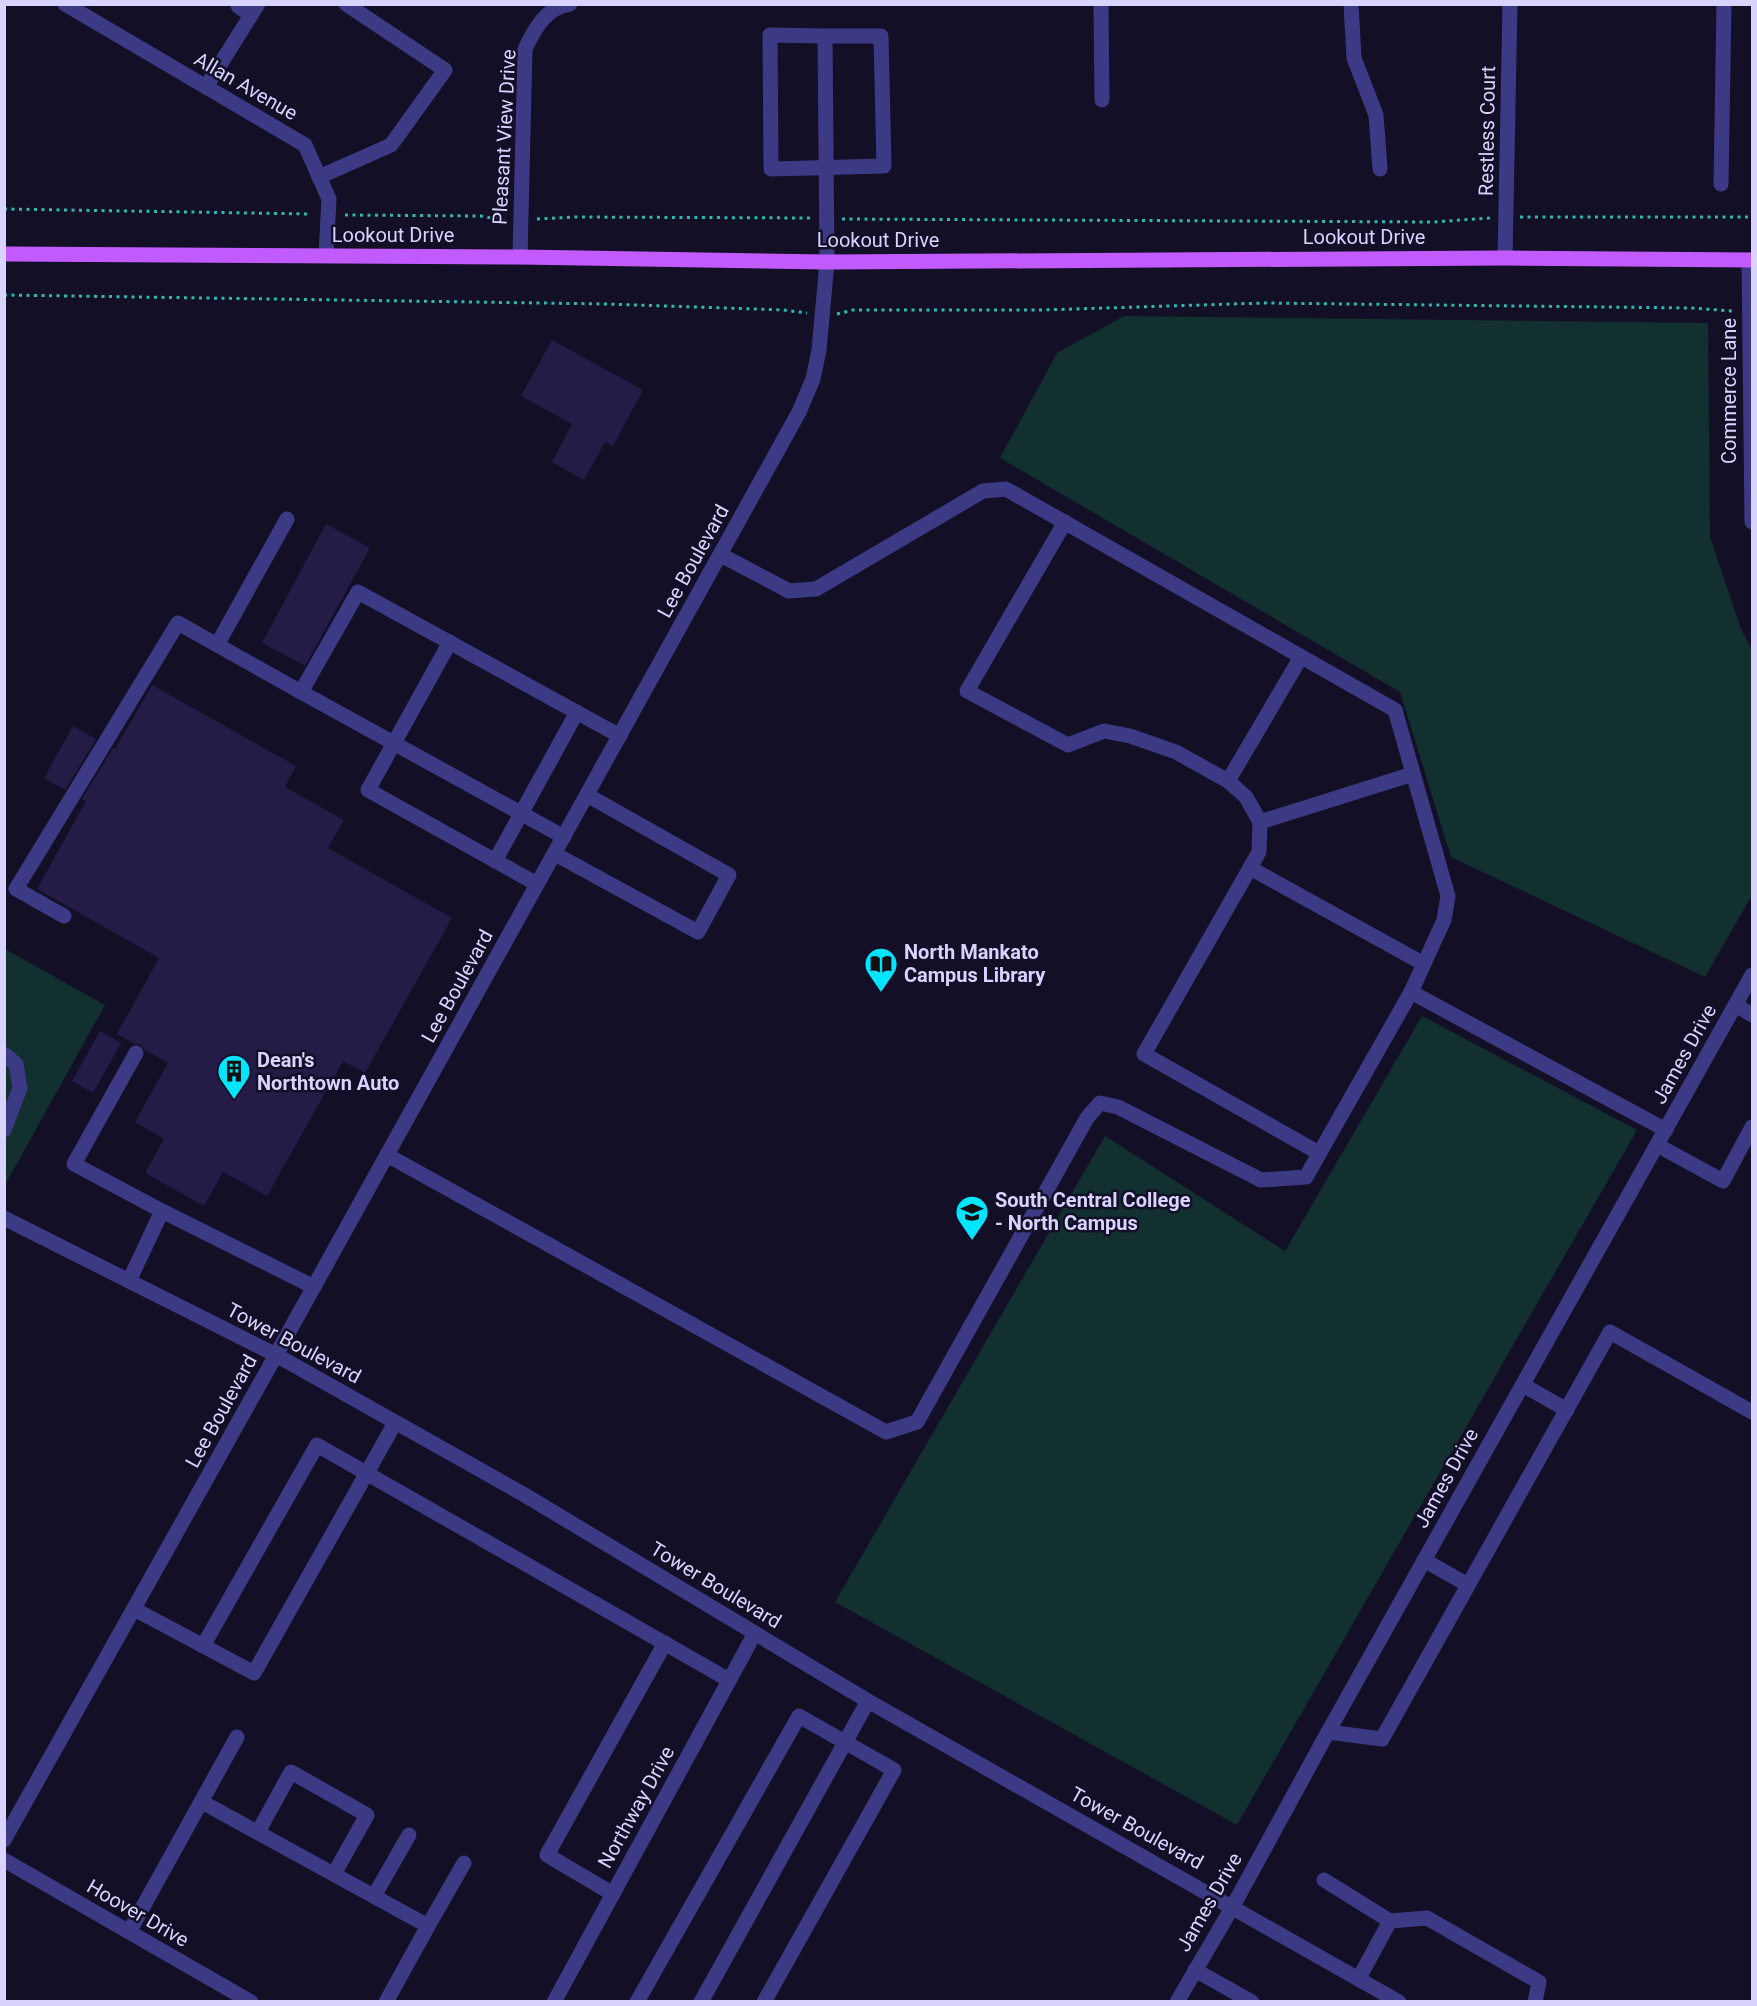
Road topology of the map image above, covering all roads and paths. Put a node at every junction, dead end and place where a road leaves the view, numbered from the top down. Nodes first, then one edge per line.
1 (65, 4) edge
2 (239, 4) edge
3 (346, 4) edge
4 (570, 4) edge
5 (1101, 4) edge
6 (1351, 4) edge
7 (1510, 4) edge
8 (1725, 4) edge
9 (91, 10) edge
10 (254, 10) edge
11 (825, 36) junction
12 (206, 87) junction
13 (1102, 100) dead end
14 (827, 167) junction
15 (1380, 169) dead end
16 (319, 177) junction
17 (1721, 184) dead end
18 (4, 209) edge
19 (328, 214) junction
20 (1506, 217) junction
21 (1752, 217) edge
22 (826, 219) junction
23 (520, 220) junction
24 (4, 254) edge
25 (326, 255) junction
26 (520, 257) junction
27 (1505, 258) junction
28 (1751, 260) edge
29 (827, 262) junction
30 (4, 295) edge
31 (1750, 312) junction
32 (823, 315) junction
33 (287, 519) dead end
34 (1065, 522) junction
35 (1752, 522) edge
36 (721, 555) junction
37 (450, 642) junction
38 (217, 645) junction
39 (1301, 657) junction
40 (301, 692) junction
41 (577, 712) junction
42 (620, 736) junction
43 (394, 743) junction
44 (1413, 774) junction
45 (1228, 781) junction
46 (587, 795) junction
47 (522, 814) junction
48 (1260, 822) junction
49 (564, 837) junction
50 (555, 854) junction
51 (495, 861) junction
52 (1250, 868) junction
53 (537, 884) junction
54 (64, 916) dead end
55 (1424, 964) junction
56 (1752, 975) edge
57 (1411, 992) junction
58 (1736, 1005) junction
59 (1752, 1015) edge
60 (136, 1053) dead end
61 (4, 1054) edge
62 (1752, 1127) edge
63 (4, 1130) edge
64 (1666, 1130) junction
65 (1657, 1145) junction
66 (1319, 1153) junction
67 (387, 1155) junction
68 (162, 1211) junction
69 (4, 1218) edge
70 (129, 1281) junction
71 (314, 1287) junction
72 (276, 1355) junction
73 (1522, 1385) junction
74 (1567, 1410) junction
75 (1752, 1412) edge
76 (395, 1423) junction
77 (367, 1473) junction
78 (1424, 1560) junction
79 (1468, 1585) junction
80 (134, 1609) junction
81 (755, 1633) junction
82 (665, 1644) junction
83 (203, 1646) junction
84 (729, 1680) junction
85 (868, 1701) junction
86 (1328, 1732) junction
87 (237, 1737) dead end
88 (845, 1742) junction
89 (202, 1802) junction
90 (258, 1832) junction
91 (409, 1835) dead end
92 (4, 1840) edge
93 (4, 1860) edge
94 (464, 1863) dead end
95 (334, 1874) junction
96 (1324, 1880) dead end
97 (613, 1894) junction
98 (374, 1896) junction
99 (1233, 1906) junction
100 (1390, 1921) junction
101 (428, 1926) junction
102 (129, 1932) junction
103 (1195, 1970) junction
104 (1359, 1978) junction
105 (243, 2000) edge
106 (386, 2001) edge
107 (554, 2001) edge
108 (637, 2001) edge
109 (701, 2001) edge
110 (764, 2001) edge
111 (1177, 2001) edge
112 (1252, 2001) edge
113 (1399, 2001) edge
114 (1535, 2001) edge

1 - 9 street, Allan Avenue
2 - 10 street
3 - 16 street
4 - 23 street, Pleasant View Drive
5 - 13 street
6 - 15 street
7 - 20 street, Restless Court
8 - 17 street
9 - 12 street, Allan Avenue
10 - 12 street
11 - 14 street, Lee Boulevard
11 - 14 street
11 - 14 street
12 - 16 street, Allan Avenue
14 - 22 street, Lee Boulevard
16 - 19 street, Allan Avenue
18 - 19 path
19 - 23 path
19 - 25 street, Allan Avenue
20 - 21 path
20 - 22 path
20 - 27 street, Restless Court
22 - 23 path
22 - 29 street, Lee Boulevard
23 - 26 street, Pleasant View Drive
24 - 25 main road, Lookout Drive
25 - 26 main road, Lookout Drive
26 - 29 main road, Lookout Drive
27 - 28 main road, Lookout Drive
27 - 29 main road, Lookout Drive
28 - 31 street, Commerce Lane
29 - 32 street, Lee Boulevard
30 - 32 path
31 - 32 path
31 - 35 street, Commerce Lane
32 - 36 street, Lee Boulevard
33 - 38 street
34 - 36 street
34 - 39 street
34 - 45 street
36 - 42 street, Lee Boulevard
37 - 40 street
37 - 41 street
37 - 43 street
38 - 40 street
38 - 54 street
39 - 44 street
39 - 45 street
40 - 43 street
41 - 42 street
41 - 47 street
42 - 46 street, Lee Boulevard
43 - 47 street
43 - 51 street
44 - 48 street
44 - 55 street
45 - 48 street
46 - 49 street, Lee Boulevard
46 - 50 street
47 - 49 street
47 - 51 street
48 - 52 street
49 - 50 street, Lee Boulevard
50 - 53 street, Lee Boulevard
51 - 53 street
52 - 55 street
52 - 66 street
53 - 67 street, Lee Boulevard
55 - 57 street
56 - 58 street, James Drive
57 - 64 street
57 - 66 street
58 - 59 street
58 - 64 street, James Drive
60 - 68 street
61 - 63 street
62 - 65 street
64 - 65 street, James Drive
65 - 73 street, James Drive
66 - 67 street
67 - 71 street, Lee Boulevard
68 - 70 street
68 - 71 street
69 - 70 street, Tower Boulevard
70 - 72 street, Tower Boulevard
71 - 72 street, Lee Boulevard
72 - 76 street, Tower Boulevard
72 - 80 street, Lee Boulevard
73 - 74 street
73 - 78 street, James Drive
74 - 75 street
74 - 79 street
76 - 77 street
76 - 81 street, Tower Boulevard
77 - 82 street
77 - 83 street
77 - 83 street
78 - 79 street
78 - 86 street, James Drive
79 - 86 street
80 - 83 street
80 - 92 street, Lee Boulevard
81 - 84 street, Northway Drive
81 - 85 street, Tower Boulevard
82 - 84 street
82 - 97 street
84 - 97 street, Northway Drive
85 - 88 street
85 - 99 street, Tower Boulevard
86 - 99 street, James Drive
87 - 89 street
88 - 108 street
88 - 109 street
88 - 110 street
89 - 90 street
89 - 102 street
90 - 95 street
90 - 95 street
91 - 98 street
93 - 102 street, Hoover Drive
94 - 101 street
95 - 98 street
96 - 100 street
97 - 107 street, Northway Drive
98 - 101 street
99 - 103 street, James Drive
99 - 104 street, Tower Boulevard
100 - 104 street
100 - 114 street
101 - 106 street
102 - 105 street, Hoover Drive
103 - 111 street, James Drive
103 - 112 street
104 - 113 street, Tower Boulevard

